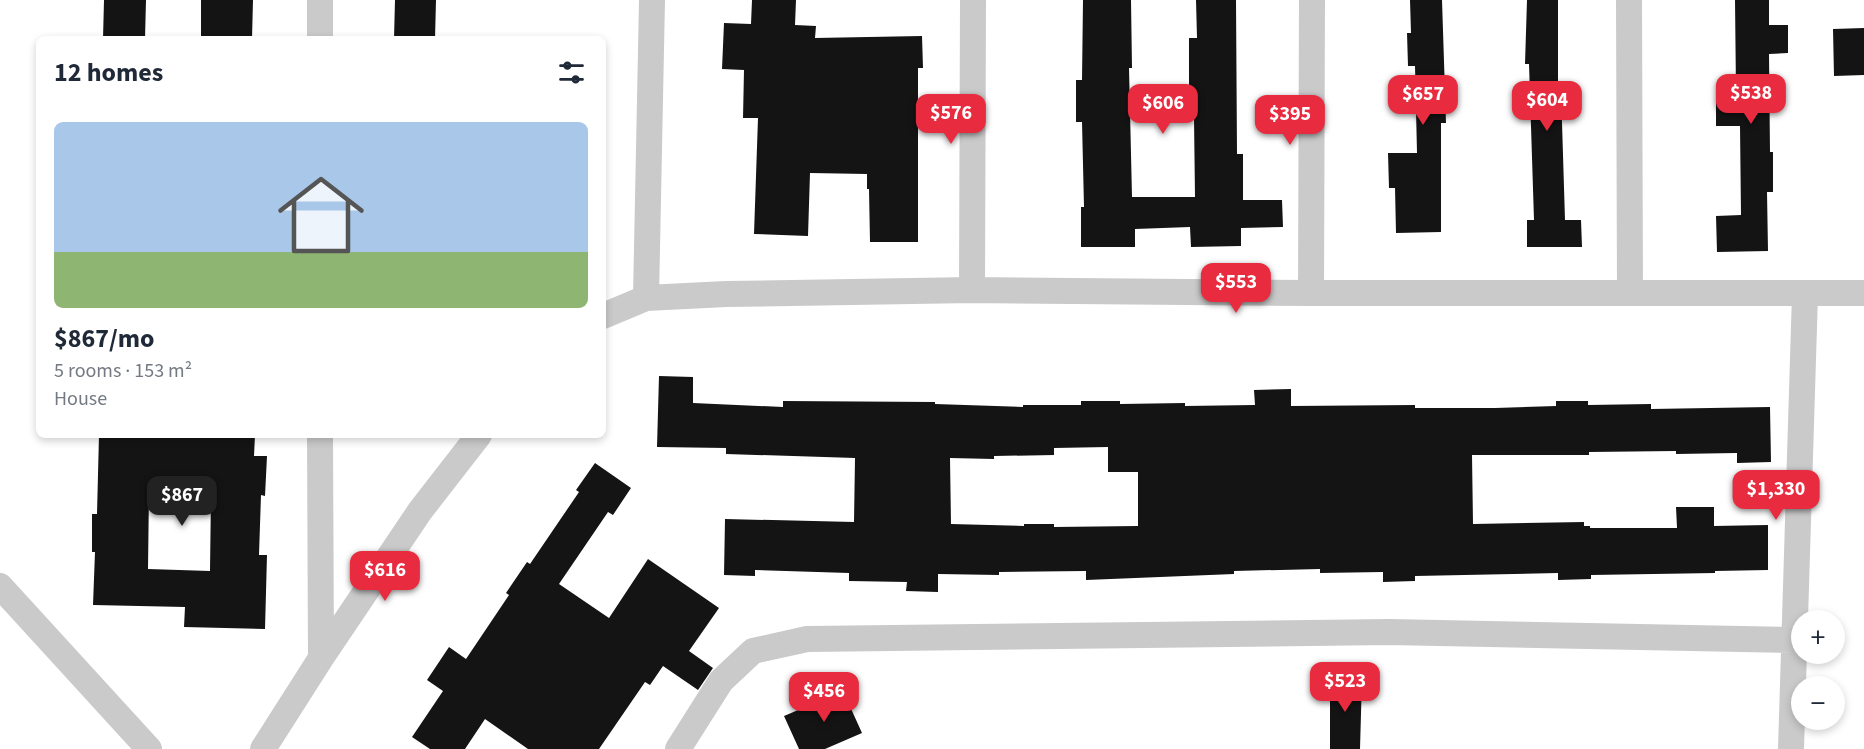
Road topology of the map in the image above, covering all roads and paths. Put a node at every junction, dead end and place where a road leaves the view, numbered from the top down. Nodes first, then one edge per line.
1 (320, 0) edge
2 (652, 0) edge
3 (974, 0) edge
4 (1312, 0) edge
5 (1629, 0) edge
6 (320, 36) edge
7 (972, 290) junction
8 (1630, 292) junction
9 (1311, 293) junction
10 (1864, 293) edge
11 (1805, 294) junction
12 (646, 298) junction
13 (606, 314) edge
14 (320, 438) edge
15 (477, 438) edge
16 (0, 586) edge
17 (1794, 610) edge
18 (1791, 640) edge
19 (321, 658) junction
20 (1793, 664) edge
21 (149, 749) edge
22 (263, 749) edge
23 (678, 749) edge
24 (1791, 749) edge

1 - 6 street
2 - 12 street
3 - 7 street
4 - 9 street
5 - 8 street
7 - 9 street
7 - 12 street
8 - 9 street
8 - 11 street
10 - 11 street
11 - 17 street
12 - 13 street
14 - 19 street
15 - 19 street
16 - 21 street
18 - 23 street
19 - 22 street
20 - 24 street

